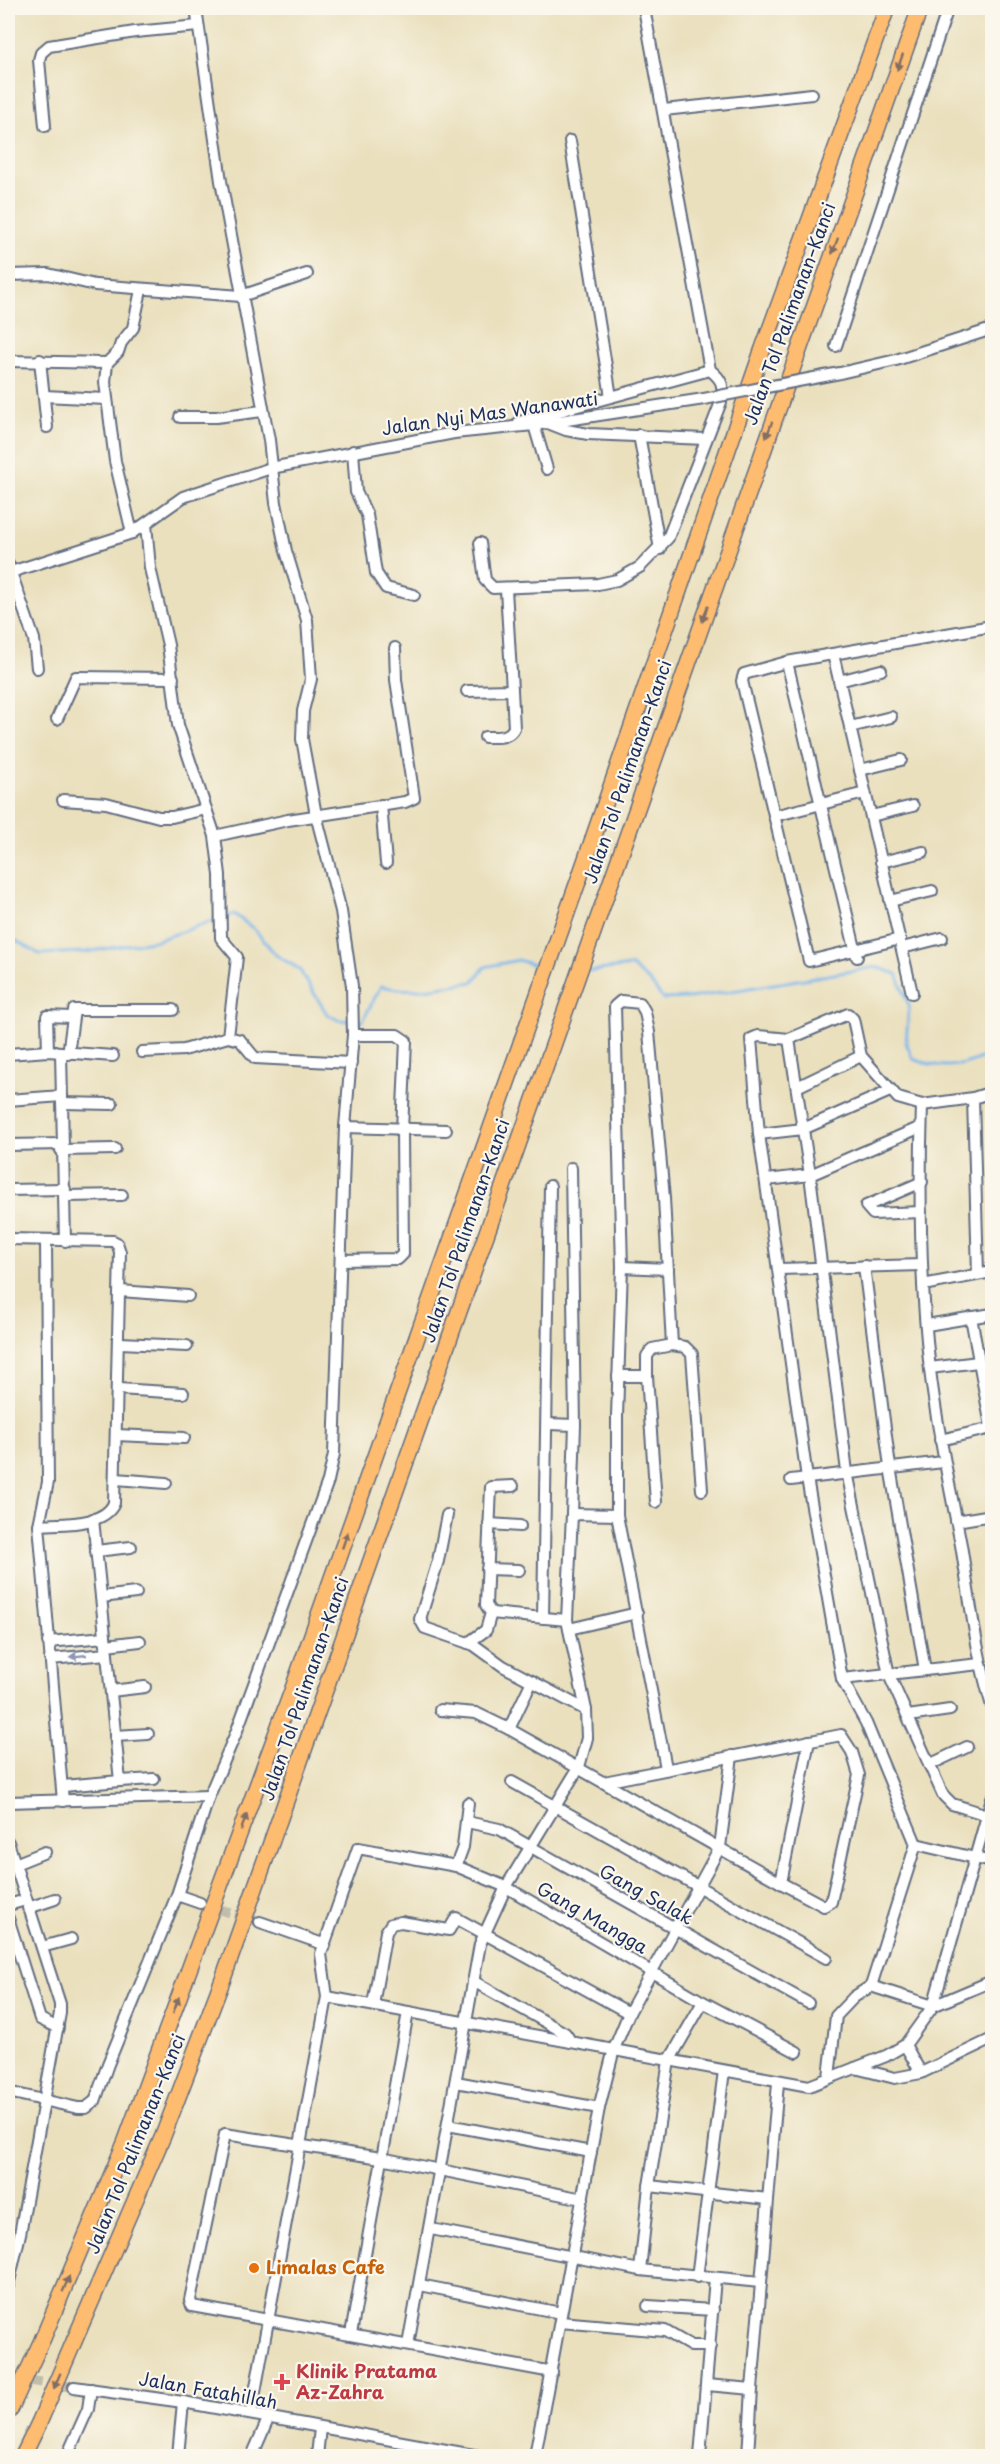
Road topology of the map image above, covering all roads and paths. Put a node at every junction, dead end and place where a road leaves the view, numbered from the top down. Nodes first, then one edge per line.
1 (196, 8) edge
2 (644, 8) edge
3 (887, 8) edge
4 (920, 8) edge
5 (948, 8) edge
6 (198, 26) junction
7 (812, 94) dead end
8 (664, 110) junction
9 (45, 126) dead end
10 (570, 141) dead end
11 (307, 274) dead end
12 (8, 275) edge
13 (141, 290) junction
14 (242, 296) junction
15 (993, 329) edge
16 (836, 346) dead end
17 (40, 360) junction
18 (8, 361) edge
19 (107, 363) junction
20 (710, 370) junction
21 (44, 396) junction
22 (611, 397) junction
23 (106, 399) junction
24 (262, 411) junction
25 (180, 417) dead end
26 (548, 423) junction
27 (534, 425) junction
28 (47, 427) dead end
29 (502, 427) junction
30 (639, 435) junction
31 (705, 439) junction
32 (353, 451) junction
33 (271, 468) junction
34 (547, 469) dead end
35 (146, 524) junction
36 (132, 533) junction
37 (480, 543) dead end
38 (660, 549) junction
39 (8, 570) edge
40 (506, 589) junction
41 (414, 595) dead end
42 (993, 626) edge
43 (395, 648) dead end
44 (832, 654) junction
45 (787, 662) junction
46 (37, 668) dead end
47 (881, 670) dead end
48 (173, 678) junction
49 (839, 681) junction
50 (512, 690) junction
51 (467, 691) dead end
52 (891, 717) dead end
53 (57, 719) dead end
54 (850, 727) junction
55 (485, 737) dead end
56 (901, 760) dead end
57 (860, 770) junction
58 (865, 793) junction
59 (63, 800) dead end
60 (381, 805) junction
61 (820, 805) junction
62 (913, 806) dead end
63 (206, 809) junction
64 (316, 815) junction
65 (774, 816) junction
66 (871, 816) junction
67 (215, 836) junction
68 (923, 852) dead end
69 (881, 862) junction
70 (386, 863) dead end
71 (932, 891) dead end
72 (891, 901) junction
73 (942, 938) dead end
74 (901, 944) junction
75 (856, 954) junction
76 (912, 993) dead end
77 (173, 1010) dead end
78 (71, 1017) junction
79 (353, 1033) junction
80 (228, 1037) junction
81 (789, 1039) junction
82 (48, 1051) junction
83 (142, 1052) dead end
84 (65, 1053) junction
85 (8, 1054) edge
86 (113, 1056) dead end
87 (861, 1056) junction
88 (351, 1063) junction
89 (797, 1087) junction
90 (890, 1092) junction
91 (993, 1092) edge
92 (973, 1098) junction
93 (8, 1100) edge
94 (62, 1100) junction
95 (112, 1104) dead end
96 (922, 1106) junction
97 (345, 1127) junction
98 (921, 1127) junction
99 (803, 1129) junction
100 (402, 1130) junction
101 (446, 1130) dead end
102 (759, 1134) junction
103 (8, 1145) edge
104 (62, 1147) junction
105 (115, 1149) dead end
106 (571, 1168) dead end
107 (810, 1175) junction
108 (767, 1180) junction
109 (922, 1182) junction
110 (550, 1186) dead end
111 (8, 1190) edge
112 (65, 1193) junction
113 (122, 1195) dead end
114 (921, 1212) junction
115 (549, 1233) junction
116 (570, 1233) junction
117 (8, 1239) edge
118 (46, 1240) junction
119 (65, 1241) junction
120 (341, 1260) junction
121 (922, 1265) junction
122 (864, 1266) junction
123 (622, 1267) junction
124 (820, 1267) junction
125 (668, 1269) junction
126 (779, 1269) junction
127 (993, 1272) edge
128 (978, 1274) junction
129 (923, 1285) junction
130 (120, 1291) junction
131 (188, 1296) dead end
132 (993, 1314) edge
133 (971, 1317) junction
134 (927, 1326) junction
135 (120, 1343) junction
136 (672, 1345) junction
137 (187, 1346) dead end
138 (978, 1362) junction
139 (930, 1368) junction
140 (618, 1376) junction
141 (647, 1376) junction
142 (118, 1389) junction
143 (183, 1393) dead end
144 (548, 1424) junction
145 (574, 1425) junction
146 (992, 1430) edge
147 (116, 1435) junction
148 (184, 1438) dead end
149 (940, 1440) junction
150 (943, 1462) junction
151 (890, 1467) junction
152 (847, 1472) junction
153 (807, 1478) junction
154 (116, 1479) junction
155 (791, 1480) dead end
156 (165, 1483) dead end
157 (513, 1486) dead end
158 (702, 1490) dead end
159 (656, 1502) dead end
160 (572, 1514) junction
161 (447, 1515) dead end
162 (617, 1515) junction
163 (993, 1515) edge
164 (93, 1519) junction
165 (956, 1521) junction
166 (489, 1524) junction
167 (39, 1525) junction
168 (520, 1526) dead end
169 (131, 1547) dead end
170 (96, 1551) junction
171 (487, 1569) junction
172 (519, 1570) dead end
173 (136, 1593) dead end
174 (101, 1597) junction
175 (490, 1613) junction
176 (637, 1613) junction
177 (543, 1618) junction
178 (568, 1624) junction
179 (140, 1641) dead end
180 (48, 1642) junction
181 (468, 1642) junction
182 (106, 1645) junction
183 (50, 1659) junction
184 (980, 1664) junction
185 (925, 1670) junction
186 (889, 1675) junction
187 (988, 1677) edge
188 (842, 1679) junction
189 (532, 1681) junction
190 (145, 1687) dead end
191 (111, 1691) junction
192 (993, 1706) edge
193 (440, 1710) dead end
194 (586, 1710) junction
195 (950, 1710) dead end
196 (908, 1716) junction
197 (509, 1729) junction
198 (148, 1734) dead end
199 (115, 1736) junction
200 (809, 1741) junction
201 (967, 1747) dead end
202 (732, 1756) junction
203 (929, 1765) junction
204 (579, 1767) junction
205 (666, 1768) junction
206 (154, 1779) dead end
207 (120, 1781) junction
208 (513, 1782) dead end
209 (604, 1782) junction
210 (63, 1786) junction
211 (209, 1796) junction
212 (992, 1800) edge
213 (63, 1801) junction
214 (8, 1802) edge
215 (468, 1803) dead end
216 (554, 1806) junction
217 (987, 1815) junction
218 (467, 1822) junction
219 (8, 1842) edge
220 (916, 1844) junction
221 (720, 1847) junction
222 (530, 1848) junction
223 (45, 1852) dead end
224 (976, 1858) junction
225 (993, 1862) edge
226 (15, 1864) junction
227 (456, 1866) junction
228 (781, 1883) junction
229 (700, 1886) junction
230 (506, 1887) junction
231 (177, 1895) junction
232 (55, 1899) dead end
233 (200, 1903) tunnel mouth
234 (27, 1904) junction
235 (8, 1905) edge
236 (8, 1918) edge
237 (260, 1922) tunnel mouth
238 (676, 1930) junction
239 (484, 1932) junction
240 (71, 1939) dead end
241 (323, 1944) junction
242 (42, 1947) junction
243 (826, 1958) dead end
244 (651, 1972) junction
245 (473, 1981) junction
246 (993, 1981) edge
247 (871, 1986) junction
248 (327, 1997) junction
249 (703, 2002) junction
250 (808, 2003) dead end
251 (373, 2005) junction
252 (933, 2007) junction
253 (408, 2013) junction
254 (629, 2013) junction
255 (466, 2023) junction
256 (58, 2028) junction
257 (993, 2039) edge
258 (571, 2042) junction
259 (905, 2045) junction
260 (614, 2049) junction
261 (797, 2052) dead end
262 (669, 2061) junction
263 (855, 2068) junction
264 (724, 2071) junction
265 (921, 2073) junction
266 (829, 2077) junction
267 (456, 2082) junction
268 (778, 2083) junction
269 (8, 2092) edge
270 (46, 2099) junction
271 (599, 2108) junction
272 (448, 2125) junction
273 (301, 2146) junction
274 (591, 2152) junction
275 (381, 2158) junction
276 (440, 2171) junction
277 (649, 2186) junction
278 (708, 2194) junction
279 (583, 2199) junction
280 (768, 2199) junction
281 (431, 2229) junction
282 (574, 2257) junction
283 (640, 2270) junction
284 (697, 2277) junction
285 (715, 2278) junction
286 (8, 2282) edge
287 (760, 2282) junction
288 (420, 2285) junction
289 (648, 2306) dead end
290 (713, 2310) junction
291 (560, 2317) junction
292 (270, 2320) junction
293 (351, 2334) junction
294 (408, 2345) junction
295 (711, 2346) junction
296 (552, 2372) junction
297 (707, 2385) junction
298 (74, 2387) tunnel mouth
299 (752, 2389) junction
300 (91, 2390) junction
301 (183, 2402) junction
302 (8, 2414) edge
303 (251, 2414) junction
304 (269, 2417) junction
305 (320, 2428) junction
306 (23, 2457) edge
307 (67, 2457) edge
308 (178, 2457) edge
309 (252, 2457) edge
310 (317, 2457) edge
311 (479, 2457) edge
312 (535, 2457) edge
313 (700, 2457) edge
314 (748, 2457) edge

1 - 6 street
2 - 8 street
302 -> 3 highway, Jalan Tol Palimanan–Kanci, bridge
4 -> 306 highway, Jalan Tol Palimanan–Kanci, bridge
5 - 16 street
6 - 9 street
6 - 14 street
7 - 8 street
8 - 20 street
10 - 22 street
11 - 14 street
12 - 13 street
13 - 14 street
13 - 19 street
14 - 24 street
15 - 26 street, Jalan Nyi Mas Wanawati, bridge
17 - 18 street
17 - 19 street
17 - 21 street
19 - 23 street
20 - 22 street
20 - 31 street
21 - 23 street
21 - 28 street
22 - 29 street
23 - 36 street
24 - 25 street
24 - 33 street
26 - 27 street, Jalan Nyi Mas Wanawati
26 - 30 street
27 - 29 street, Jalan Nyi Mas Wanawati
27 - 34 street
29 - 32 street, Jalan Nyi Mas Wanawati
30 - 31 street
30 - 38 street
31 - 38 street
32 - 33 street, Jalan Nyi Mas Wanawati
32 - 41 street
33 - 35 street, Jalan Nyi Mas Wanawati
33 - 64 street
35 - 36 street, Jalan Nyi Mas Wanawati
35 - 48 street
36 - 39 street, Jalan Nyi Mas Wanawati
37 - 40 street
38 - 40 street
39 - 46 street
40 - 50 street
42 - 44 street
43 - 60 street
44 - 45 street
44 - 49 street
45 - 61 street
45 - 65 street
47 - 49 street
48 - 53 street
48 - 63 street
49 - 54 street
50 - 51 street
50 - 55 street
52 - 54 street
54 - 57 street
56 - 57 street
57 - 58 street
58 - 61 street
58 - 66 street
59 - 63 street
60 - 64 street
60 - 70 street
61 - 65 street
61 - 75 street
62 - 66 street
63 - 67 street
64 - 67 street
64 - 79 street
65 - 75 street
66 - 69 street
67 - 80 street
68 - 69 street
69 - 72 street
71 - 72 street
72 - 74 street
73 - 74 street
74 - 75 street
74 - 76 street
77 - 78 street
78 - 82 street
78 - 84 street
79 - 88 street
79 - 100 street
80 - 83 street
80 - 88 street
81 - 87 street
81 - 89 street
81 - 102 street
82 - 84 street
82 - 85 street
84 - 86 street
84 - 94 street
87 - 89 street
87 - 90 street
88 - 97 street
89 - 99 street
90 - 96 street
90 - 99 street
91 - 92 street
92 - 96 street
92 - 128 street
93 - 94 street
94 - 95 street
94 - 104 street
96 - 98 street
97 - 100 street
97 - 120 street
98 - 107 street
98 - 109 street
99 - 102 street
99 - 107 street
100 - 101 street
100 - 120 street
102 - 108 street
103 - 104 street
104 - 105 street
104 - 112 street
106 - 116 street
107 - 108 street
107 - 124 street
108 - 126 street
109 - 114 street
109 - 114 street
110 - 115 street
111 - 112 street
112 - 113 street
112 - 119 street
114 - 121 street
115 - 116 street
115 - 144 street
116 - 145 street
117 - 118 street
118 - 119 street
118 - 167 street
119 - 130 street
120 - 211 street
121 - 122 street
121 - 129 street
122 - 124 street
122 - 151 street
123 - 125 street
123 - 125 street
123 - 140 street
124 - 126 street
124 - 152 street
125 - 136 street
126 - 153 street
127 - 128 street
128 - 129 street
129 - 134 street
130 - 131 street
130 - 135 street
132 - 133 street
133 - 134 street
133 - 138 street
134 - 139 street
135 - 137 street
135 - 142 street
136 - 141 street
136 - 158 street
138 - 139 street
138 - 146 street
139 - 149 street
140 - 141 street
140 - 162 street
141 - 159 street
142 - 143 street
142 - 147 street
144 - 145 street
144 - 177 street
145 - 160 street
146 - 149 street
147 - 148 street
147 - 154 street
149 - 150 street
150 - 151 street
150 - 165 street
151 - 152 street
151 - 185 street
152 - 153 street
152 - 186 street
153 - 155 street
153 - 188 street
154 - 156 street
154 - 164 street
157 - 166 street
160 - 162 street
160 - 178 street
161 - 181 street
162 - 176 street
163 - 165 street
164 - 167 street
164 - 170 street
165 - 184 street
166 - 168 street
166 - 171 street
167 - 180 street
169 - 170 street
170 - 174 street
171 - 172 street
171 - 175 street
173 - 174 street
174 - 182 street
175 - 177 street
175 - 181 street
176 - 178 street
176 - 205 street
177 - 178 street
178 - 194 street
179 - 182 street
180 - 182 street
180 - 183 street
181 - 189 street
182 -> 183 street
182 - 191 street
183 - 210 street
184 - 185 street
184 - 187 street
185 - 186 street
186 - 188 street
186 - 196 street
187 - 192 street
188 - 220 street
189 - 194 street
189 - 197 street
190 - 191 street
191 - 199 street
193 - 197 street
194 - 204 street
195 - 196 street
196 - 203 street
197 - 204 street
198 - 199 street
199 - 207 street
200 - 202 street
200 - 228 street
200 - 228 street
201 - 203 street
202 - 205 street
202 - 221 street
203 - 217 street
204 - 209 street
204 - 216 street
205 - 209 street
206 - 207 street
207 - 210 street
208 - 216 street
209 - 221 street
210 - 213 street
211 - 213 street
211 - 231 street
212 - 217 street
213 - 214 street
215 - 218 street
216 - 222 street
216 - 229 street
217 - 224 street
218 - 222 street, Gang Salak
218 - 227 street
219 - 226 street
220 - 224 street
220 - 247 street
221 - 228 street
221 - 229 street
222 - 230 street
222 - 238 street, Gang Salak
223 - 226 street
224 - 225 street
224 - 252 street
226 - 234 street
227 - 230 street, Gang Mangga
227 - 241 street, Gang Mangga
229 - 238 street
229 - 243 street
230 - 239 street
230 - 244 street, Gang Mangga
231 - 233 street
231 - 270 street
232 - 234 street
234 - 235 street
234 - 242 street
236 - 256 street
237 - 241 street
238 - 244 street
238 - 250 street, Gang Salak
239 - 245 street
239 - 251 street
239 - 254 street
240 - 242 street
241 - 248 street
242 - 256 street
244 - 249 street, Gang Mangga
244 - 254 street
245 - 255 street
245 - 258 street
246 - 252 street
247 - 252 street
247 - 266 street
248 - 251 street
248 - 273 street
249 - 261 street, Gang Mangga
249 - 262 street
251 - 253 street
252 - 259 street
253 - 255 street
253 - 275 street
254 - 260 street
255 - 258 street
255 - 267 street
256 - 270 street
257 - 265 street
258 - 260 street
259 - 263 street
259 - 265 street
260 - 262 street
260 - 271 street
262 - 264 street
262 - 277 street
263 - 265 street
263 - 266 street
264 - 268 street
264 - 278 street
266 - 268 street
267 - 271 street
267 - 272 street
268 - 280 street
269 - 270 street
270 - 286 street
271 - 274 street
272 - 274 street
272 - 276 street
273 - 275 street
273 - 292 street
273 - 292 street
274 - 279 street
275 - 276 street
275 - 293 street
276 - 279 street
276 - 281 street
277 - 278 street
277 - 283 street
278 - 280 street
278 - 284 street
279 - 282 street
280 - 287 street
281 - 282 street
281 - 288 street
282 - 283 street
282 - 291 street
283 - 284 street
284 - 285 street
285 - 287 street
285 - 290 street
287 - 299 street
288 - 291 street
288 - 294 street
289 - 290 street
290 - 295 street
291 - 295 street
291 - 296 street
292 - 293 street
292 - 303 street
293 - 294 street
294 - 296 street
295 - 297 street
296 - 312 street
297 - 299 street
297 - 313 street
298 - 300 street, Jalan Fatahillah
299 - 314 street
300 - 301 street, Jalan Fatahillah
300 - 307 street
301 - 303 street, Jalan Fatahillah
301 - 308 street
303 - 304 street, Jalan Fatahillah
304 - 305 street, Jalan Fatahillah
304 - 309 street
305 - 310 street
305 - 311 street, Jalan Fatahillah

